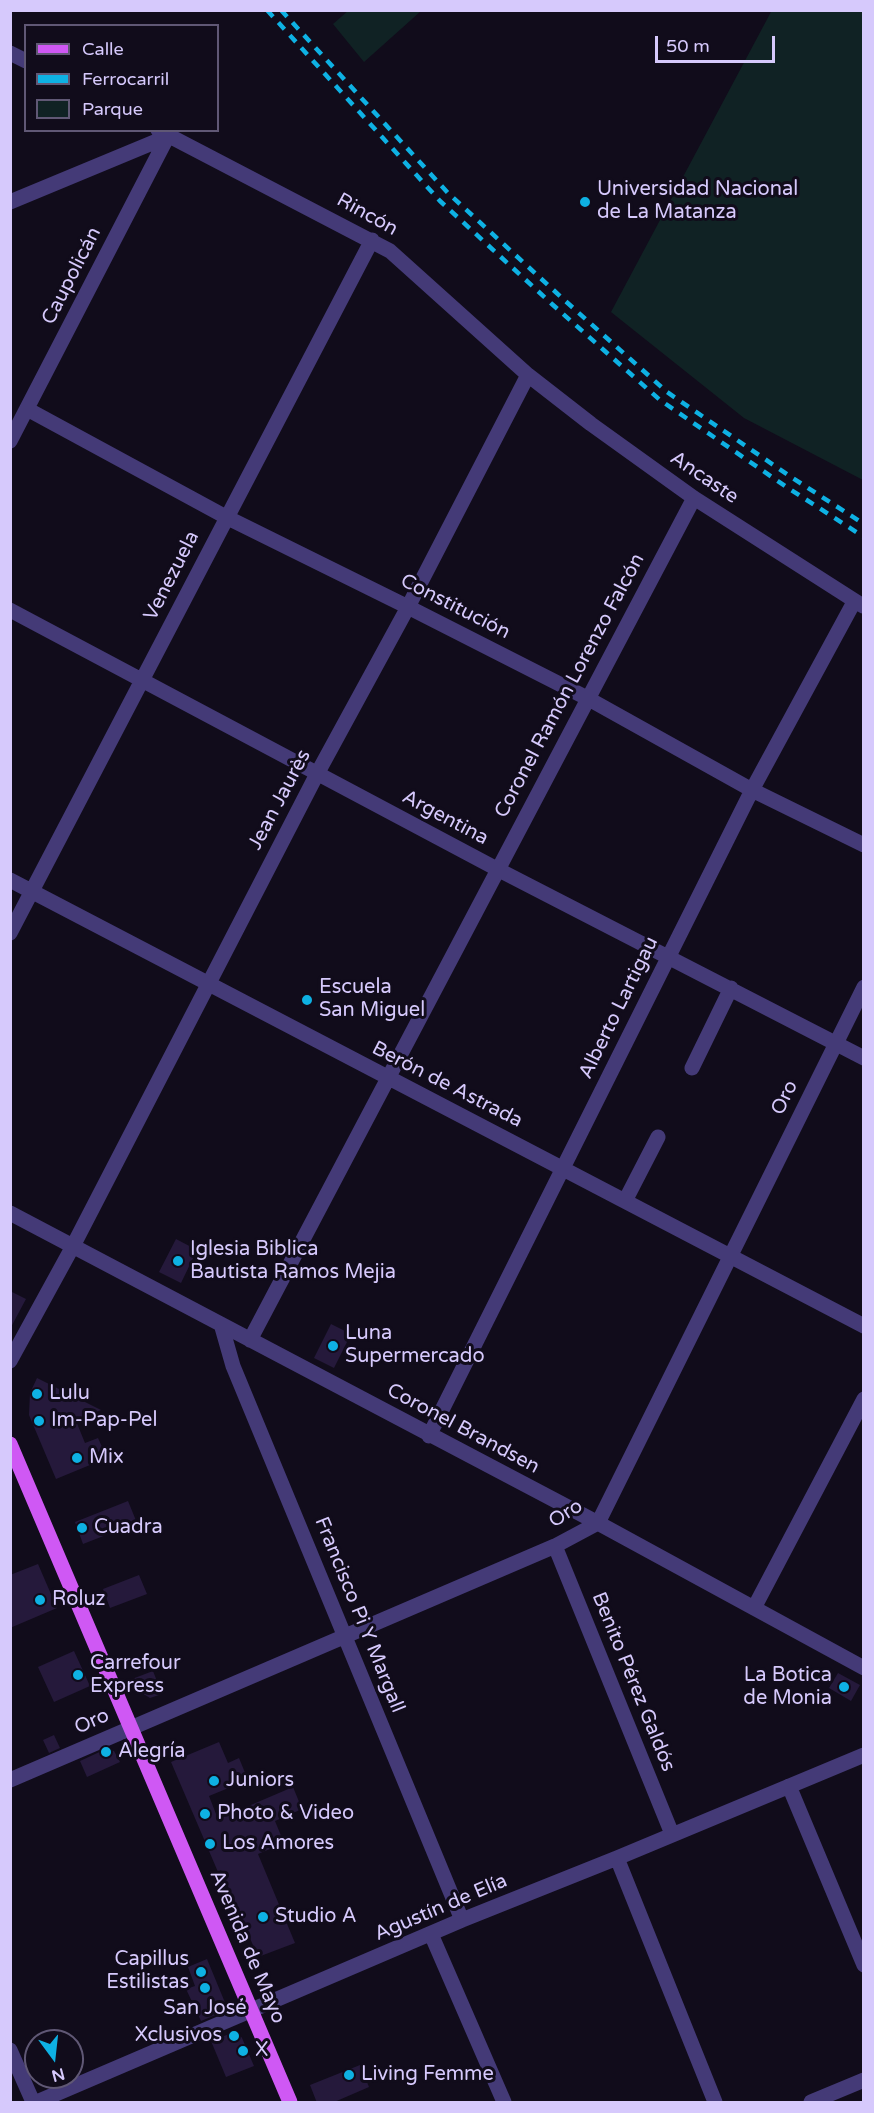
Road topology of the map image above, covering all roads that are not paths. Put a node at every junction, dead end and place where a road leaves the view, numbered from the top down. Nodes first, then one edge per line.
1 (10, 53) edge
2 (24, 60) edge
3 (166, 132) edge
4 (10, 202) edge
5 (372, 240) junction
6 (528, 375) junction
7 (27, 409) junction
8 (10, 441) edge
9 (694, 498) junction
10 (226, 517) junction
11 (859, 604) edge
12 (408, 607) junction
13 (10, 610) edge
14 (142, 680) junction
15 (587, 698) junction
16 (317, 774) junction
17 (752, 790) junction
18 (864, 845) edge
19 (497, 869) junction
20 (10, 880) edge
21 (32, 892) junction
22 (10, 933) edge
23 (668, 956) junction
24 (208, 985) junction
25 (864, 987) edge
26 (731, 988) junction
27 (836, 1043) junction
28 (864, 1058) edge
29 (692, 1068) dead end
30 (389, 1078) junction
31 (658, 1137) dead end
32 (563, 1168) junction
33 (626, 1201) junction
34 (10, 1213) edge
35 (73, 1246) junction
36 (731, 1256) junction
37 (221, 1324) junction
38 (864, 1326) edge
39 (250, 1340) junction
40 (10, 1361) edge
41 (864, 1399) edge
42 (429, 1436) junction
43 (10, 1443) edge
44 (598, 1523) junction
45 (555, 1546) junction
46 (754, 1608) junction
47 (345, 1637) junction
48 (864, 1668) edge
49 (131, 1727) junction
50 (864, 1755) edge
51 (10, 1780) edge
52 (789, 1786) junction
53 (672, 1834) junction
54 (618, 1858) junction
55 (462, 1920) junction
56 (431, 1934) junction
57 (864, 1965) edge
58 (251, 2012) junction
59 (10, 2050) edge
60 (864, 2080) edge
61 (35, 2103) edge
62 (290, 2103) edge
63 (504, 2103) edge
64 (715, 2103) edge
65 (811, 2103) edge

1 - 2 street
3 - 4 street
3 - 5 street, Rincón
3 - 7 street, Caupolicán
5 - 6 street, Rincón
5 - 10 street, Venezuela
6 - 9 street, Ancaste
6 - 12 street, Jean Jaurès
7 - 8 street, Caupolicán
7 - 10 street, Constitución
9 - 11 street, Ancaste
9 - 15 street, Coronel Ramón Lorenzo Falcón
10 - 12 street, Constitución
10 - 14 street, Venezuela
11 - 17 street, Alberto Lartigau
12 - 15 street, Constitución
12 - 16 street, Jean Jaurès
13 - 14 street, Argentina
14 - 16 street, Argentina
14 - 21 street, Venezuela
15 - 17 street, Constitución
15 - 19 street, Coronel Ramón Lorenzo Falcón
16 - 19 street, Argentina
16 - 24 street, Jean Jaurès
17 - 18 street, Constitución
17 - 23 street, Alberto Lartigau
19 - 23 street, Argentina
19 - 30 street, Coronel Ramón Lorenzo Falcón
20 - 21 street, Berón de Astrada
21 - 22 street, Venezuela
21 - 24 street, Berón de Astrada
23 - 26 street, Argentina
23 - 32 street, Alberto Lartigau
24 - 30 street, Berón de Astrada
24 - 35 street, Jean Jaurès
25 - 27 street, Oro
26 - 27 street, Argentina
26 - 29 street
27 - 28 street, Argentina
27 - 36 street, Oro
30 - 32 street, Berón de Astrada
30 - 39 street, Coronel Ramón Lorenzo Falcón
31 - 33 street
32 - 33 street, Berón de Astrada
32 - 42 street, Alberto Lartigau
33 - 36 street, Berón de Astrada
34 - 35 street, Coronel Brandsen
35 - 37 street, Coronel Brandsen
35 - 40 street, Jean Jaurès
36 - 38 street, Berón de Astrada
36 - 44 street, Oro
37 - 39 street, Coronel Brandsen
37 - 47 street, Francisco Pi Y Margall
39 - 42 street, Coronel Brandsen
41 - 46 street
42 - 44 street, Coronel Brandsen
43 - 49 main road, Avenida de Mayo
44 - 45 street, Oro
44 - 46 street, Coronel Brandsen
45 - 47 street, Oro
45 - 53 street, Benito Pérez Galdós
46 - 48 street, Coronel Brandsen
47 - 49 street, Oro
47 - 55 street, Francisco Pi Y Margall
49 - 51 street, Oro
49 - 58 main road, Avenida de Mayo
50 - 52 street, Agustín de Elía
52 - 53 street, Agustín de Elía
52 - 57 street
53 - 54 street, Agustín de Elía
54 - 55 street, Agustín de Elía
54 - 64 street
55 - 56 street, Agustín de Elía
56 - 58 street, Agustín de Elía
56 - 63 street
58 - 61 street, Agustín de Elía
58 - 62 main road, Avenida de Mayo
59 - 61 street
60 - 65 street

